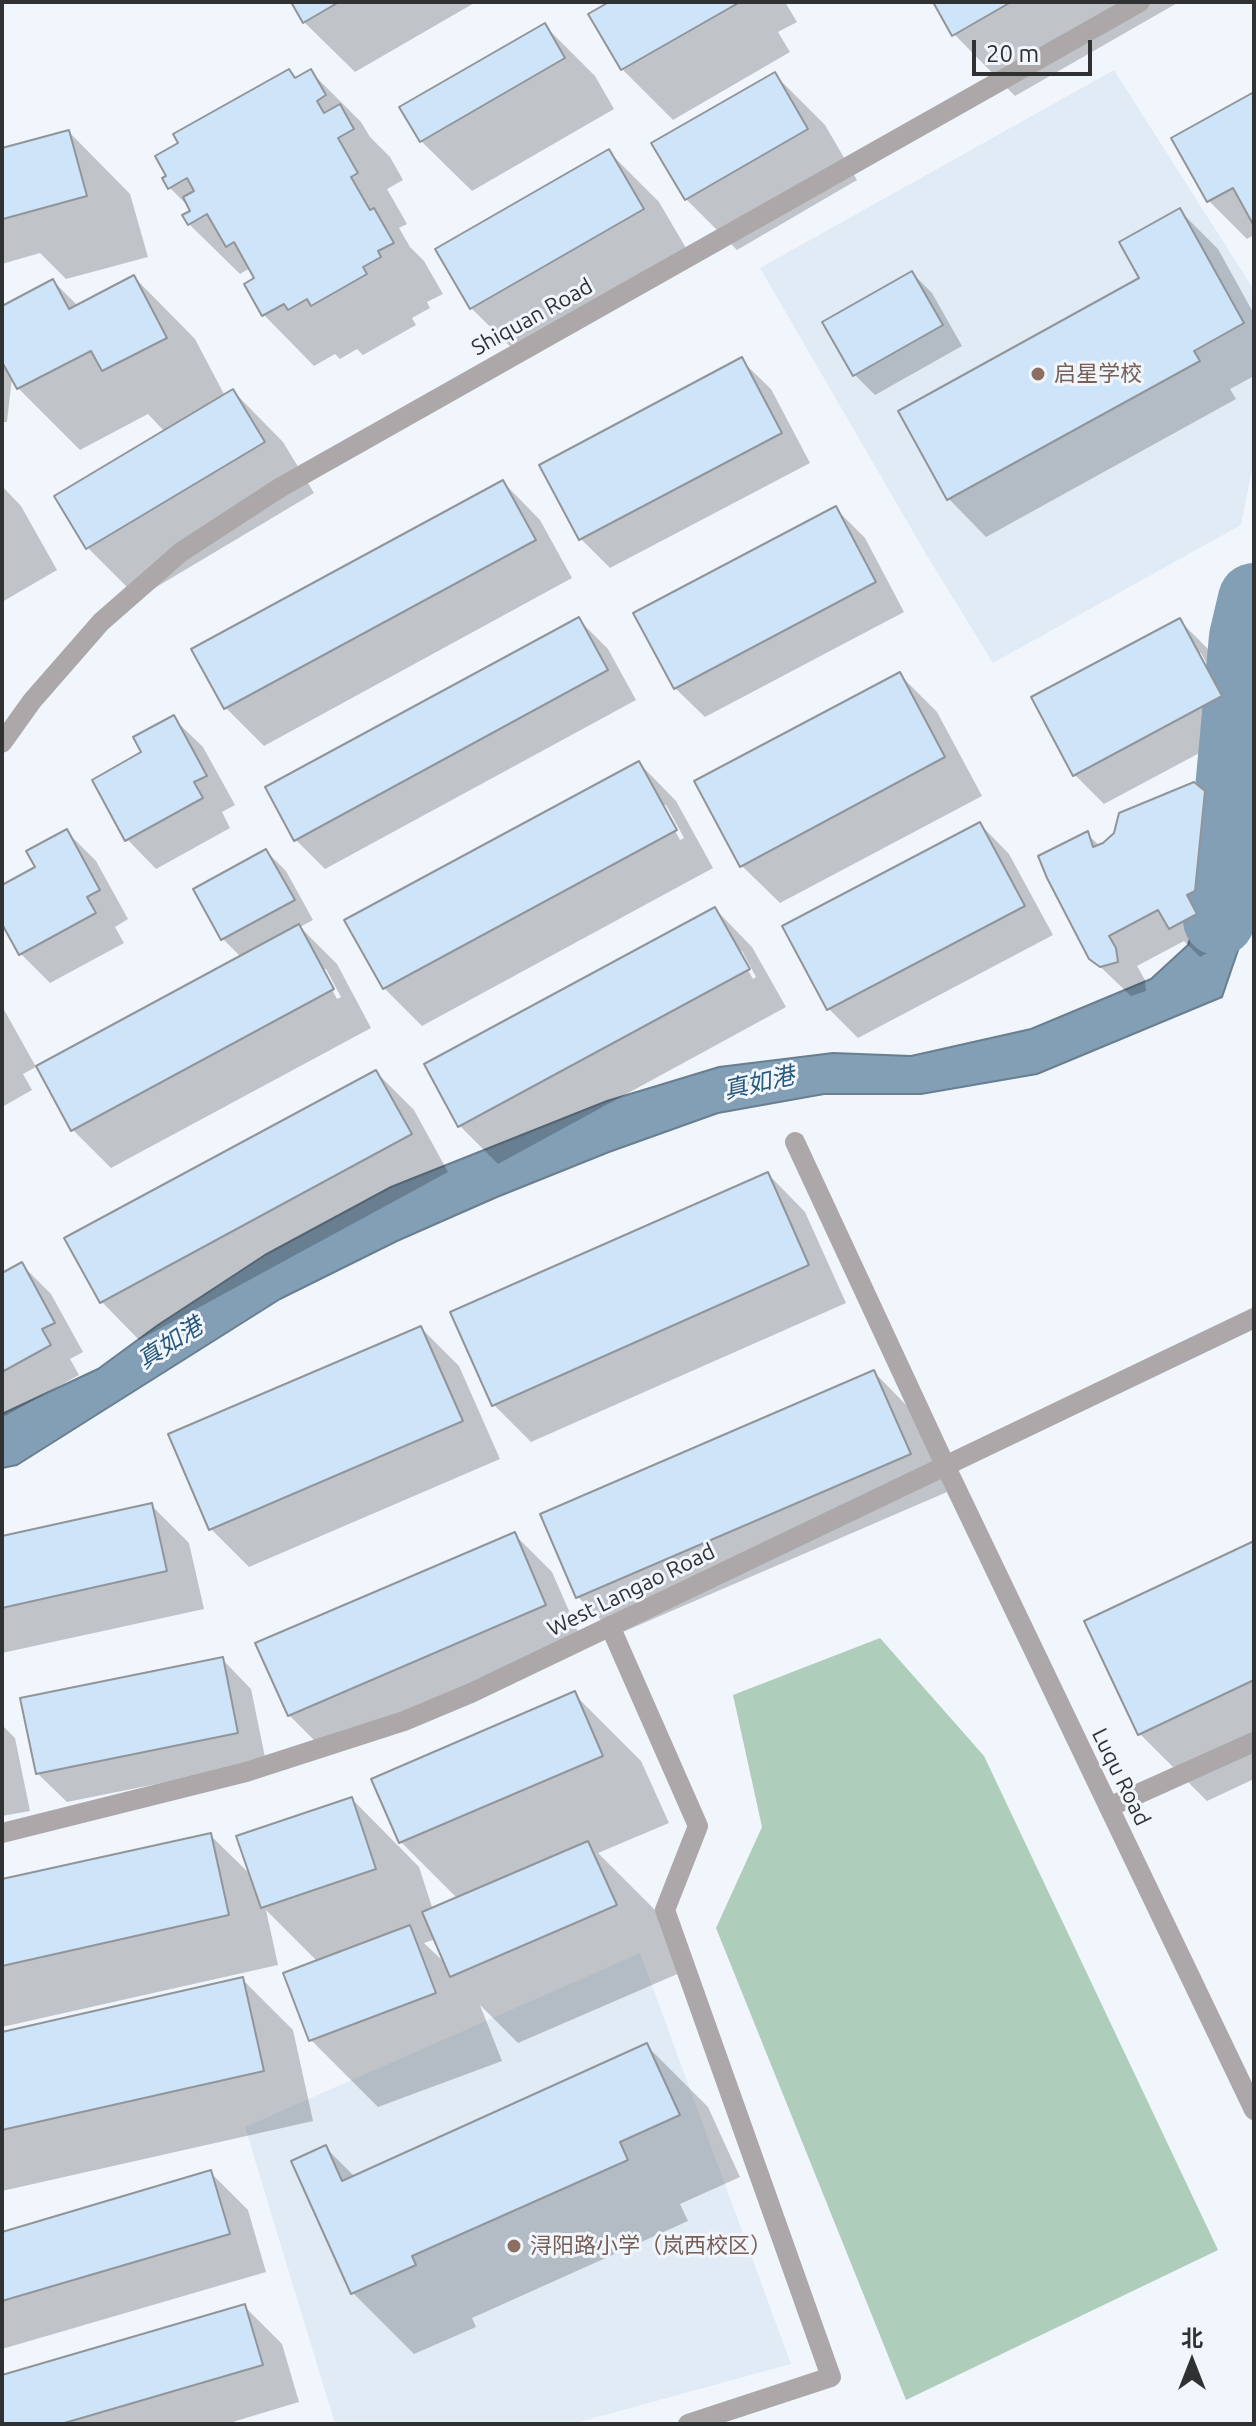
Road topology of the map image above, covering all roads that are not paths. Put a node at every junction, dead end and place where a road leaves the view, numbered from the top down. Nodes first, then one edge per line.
1 (1140, 2) edge
2 (2, 743) edge
3 (795, 1142) dead end
4 (1254, 1318) edge
5 (945, 1465) junction
6 (610, 1626) junction
7 (1254, 1742) edge
8 (1109, 1807) junction
9 (2, 1833) edge
10 (1254, 2110) edge
11 (688, 2424) edge

1 - 2 street, Shiquan Road
3 - 5 street, Luqu Road
4 - 5 street, West Langao Road
5 - 6 street, West Langao Road
5 - 8 street, Luqu Road
6 - 9 street, West Langao Road
6 - 11 street
7 - 8 street
8 - 10 street, Luqu Road

